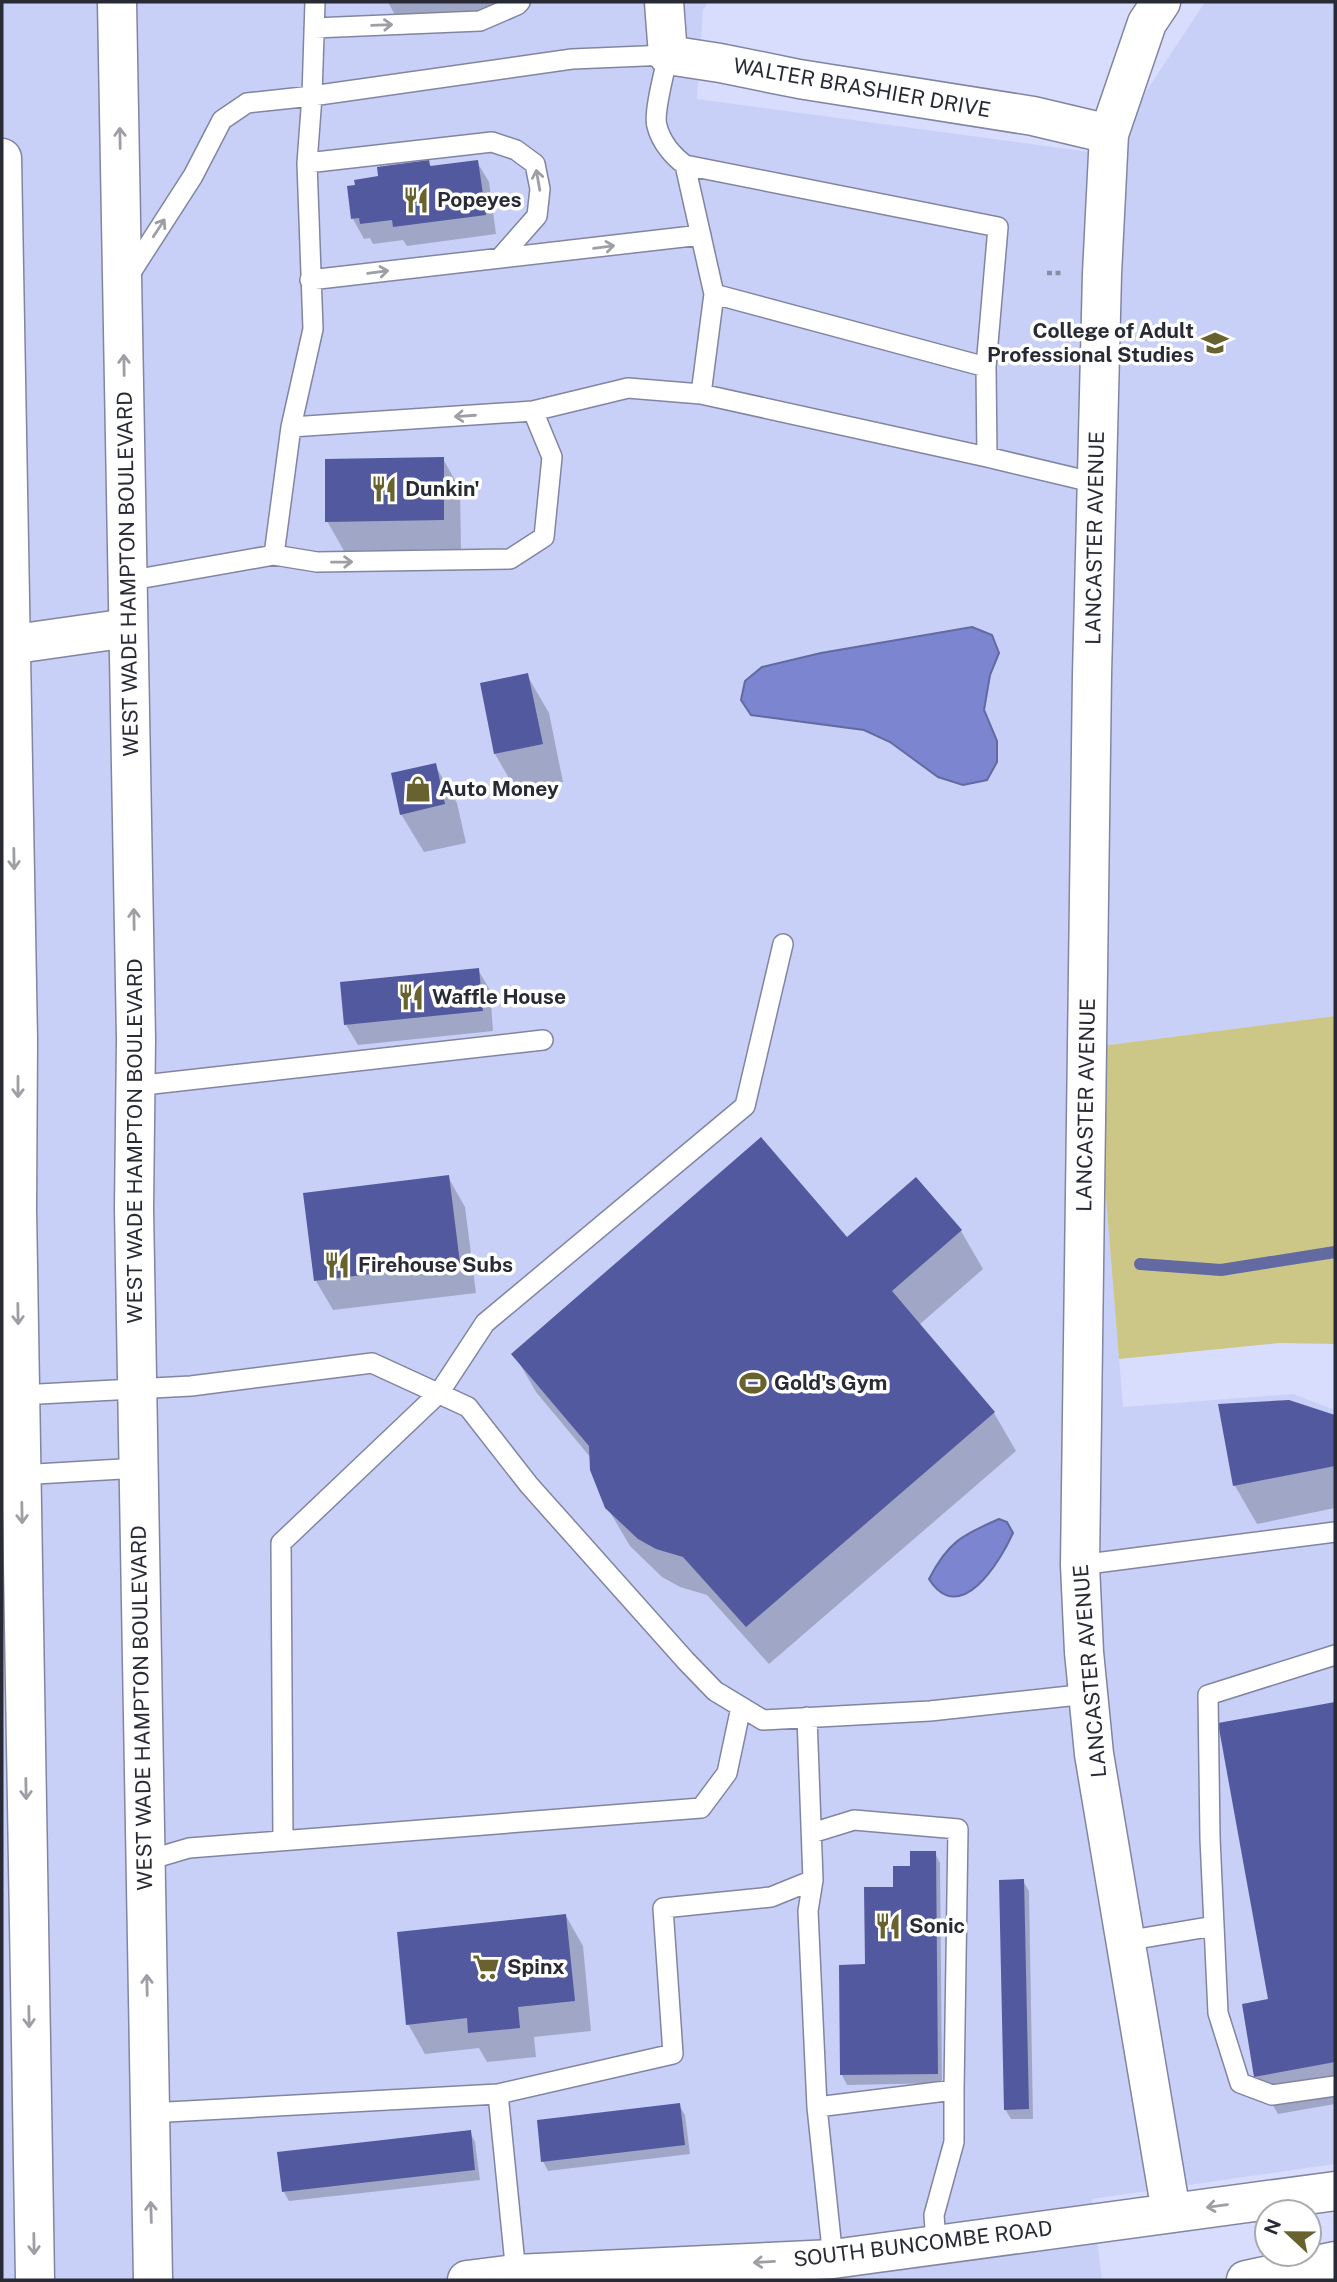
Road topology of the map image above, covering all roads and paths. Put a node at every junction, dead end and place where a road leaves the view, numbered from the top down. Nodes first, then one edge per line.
1 (117, 2) edge
2 (315, 2) edge
3 (520, 2) edge
4 (664, 2) edge
5 (1161, 2) edge
6 (314, 29) junction
7 (668, 55) junction
8 (312, 96) junction
9 (1109, 134) junction
10 (2, 158) edge
11 (307, 163) junction
12 (685, 165) junction
13 (701, 235) junction
14 (500, 258) junction
15 (3, 268) edge
16 (1047, 273) dead end
17 (1063, 273) dead end
18 (310, 280) junction
19 (122, 285) junction
20 (715, 294) junction
21 (986, 367) junction
22 (701, 394) junction
23 (533, 411) junction
24 (291, 427) junction
25 (987, 457) junction
26 (1096, 483) junction
27 (274, 555) junction
28 (127, 581) junction
29 (128, 628) junction
30 (6, 645) edge
31 (9, 934) edge
32 (783, 944) dead end
33 (543, 1040) dead end
34 (10, 1044) edge
35 (135, 1086) junction
36 (9, 1210) edge
37 (137, 1389) junction
38 (439, 1393) junction
39 (20, 1395) junction
40 (139, 1468) junction
41 (11, 1475) edge
42 (1335, 1532) edge
43 (1080, 1565) junction
44 (1335, 1654) edge
45 (1088, 1694) junction
46 (741, 1707) junction
47 (807, 1717) junction
48 (14, 1750) edge
49 (812, 1833) junction
50 (283, 1839) junction
51 (145, 1861) junction
52 (813, 1880) junction
53 (1214, 1926) junction
54 (1125, 1941) junction
55 (1335, 2086) edge
56 (954, 2090) junction
57 (498, 2094) junction
58 (817, 2107) junction
59 (149, 2113) junction
60 (1335, 2191) edge
61 (1171, 2212) junction
62 (936, 2244) junction
63 (832, 2259) junction
64 (1335, 2261) edge
65 (516, 2274) junction
66 (35, 2280) edge
67 (153, 2280) edge
68 (467, 2280) edge
69 (1245, 2280) edge

19 -> 1 main road, WEST WADE HAMPTON BOULEVARD
2 - 6 lane
6 -> 3 lane
4 - 7 main road
5 - 9 main road, LANCASTER AVENUE
6 - 8 lane
7 - 8 lane
7 - 9 main road, WALTER BRASHIER DRIVE
7 - 12 lane
8 - 11 lane
19 -> 8 lane
9 - 26 main road, LANCASTER AVENUE
10 - 15 main road
14 -> 11 lane
11 - 18 lane
12 - 13 lane
12 - 21 lane
14 -> 13 lane
13 - 20 lane
18 -> 14 lane
15 - 30 main road
16 - 17 path
18 - 24 lane
28 -> 19 main road, WEST WADE HAMPTON BOULEVARD
20 - 21 lane
20 - 22 lane
21 - 25 lane
22 - 23 lane
22 - 25 lane
23 -> 24 lane
27 -> 23 lane
24 - 27 lane
25 - 26 lane
26 - 43 main road, LANCASTER AVENUE
27 - 28 lane
28 - 29 main road, WEST WADE HAMPTON BOULEVARD
29 - 30 main road
35 -> 29 main road, WEST WADE HAMPTON BOULEVARD
30 -> 31 main road
31 - 34 main road
32 - 38 lane
33 - 35 lane
34 -> 36 main road
35 - 37 main road, WEST WADE HAMPTON BOULEVARD
36 -> 39 main road
37 - 38 lane
37 - 39 lane
37 - 40 main road, WEST WADE HAMPTON BOULEVARD
38 - 46 lane
38 - 50 lane
39 - 41 main road
40 - 41 lane
40 - 51 main road, WEST WADE HAMPTON BOULEVARD
41 -> 48 main road
42 - 43 lane
43 - 45 main road, LANCASTER AVENUE
44 - 53 lane
45 - 47 lane
45 - 54 main road, LANCASTER AVENUE
46 - 47 lane
46 - 50 lane
47 - 49 lane
48 -> 66 main road
49 - 52 lane
49 - 56 lane
50 - 51 lane
59 -> 51 main road, WEST WADE HAMPTON BOULEVARD
52 - 57 lane
52 - 58 lane
53 - 54 lane
53 - 55 lane
54 - 61 main road, LANCASTER AVENUE
56 - 58 lane
56 - 62 lane
57 - 59 lane
57 - 65 lane
58 - 63 lane
67 -> 59 main road, WEST WADE HAMPTON BOULEVARD
60 -> 61 main road, SOUTH BUNCOMBE ROAD
61 - 62 main road, SOUTH BUNCOMBE ROAD
62 - 63 main road, SOUTH BUNCOMBE ROAD
63 -> 65 main road, SOUTH BUNCOMBE ROAD
64 - 69 main road
65 - 68 main road, SOUTH BUNCOMBE ROAD

